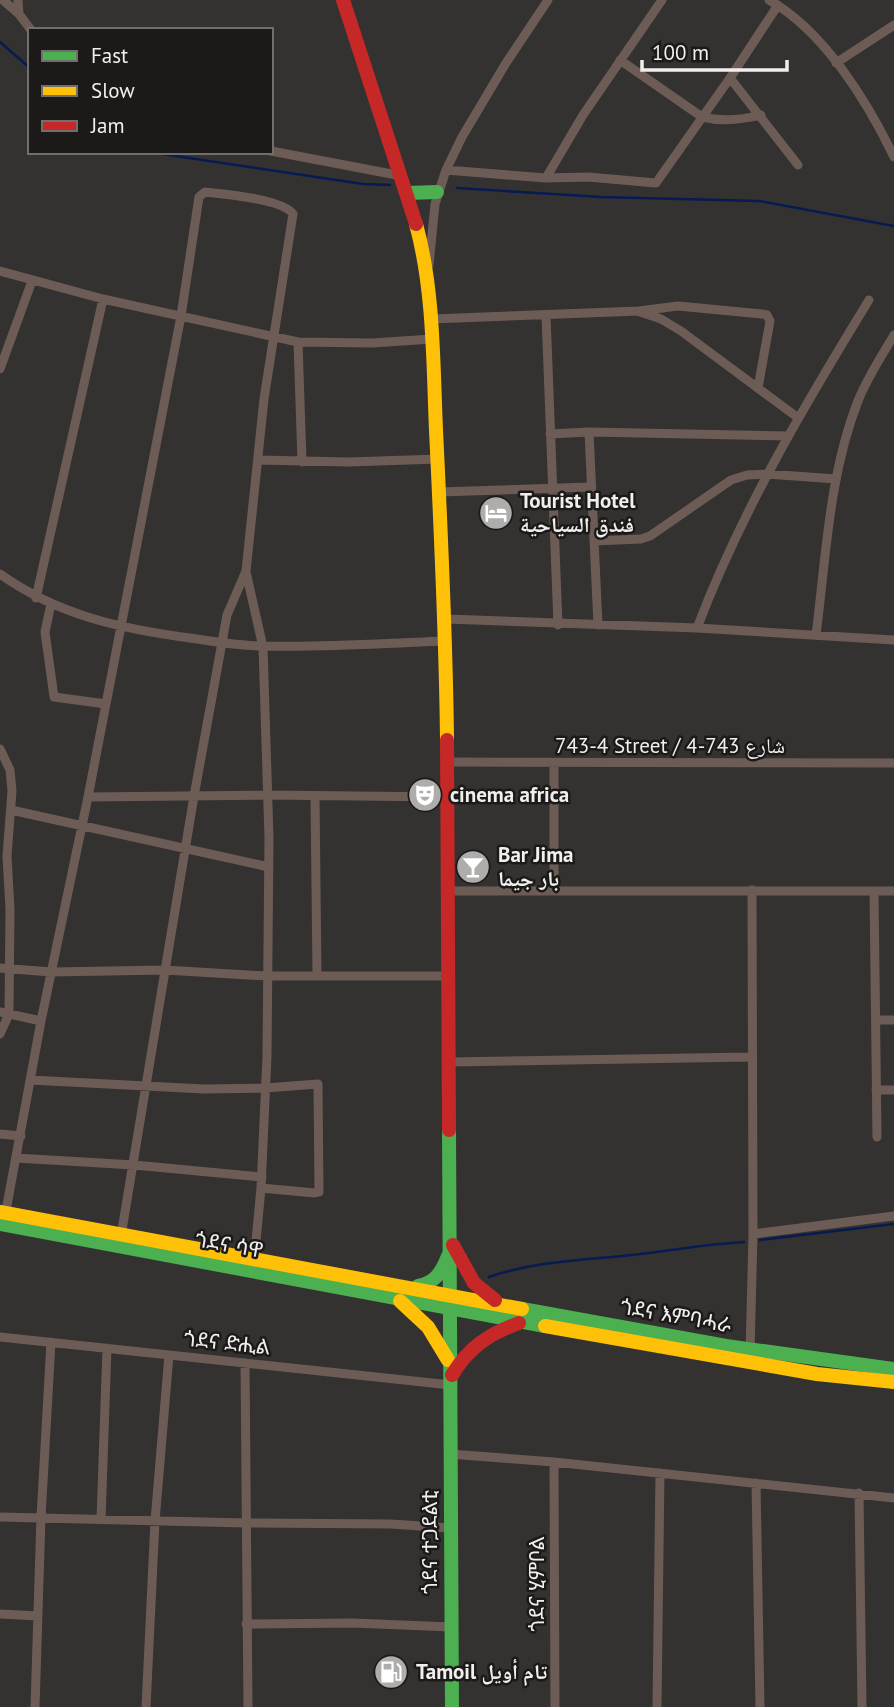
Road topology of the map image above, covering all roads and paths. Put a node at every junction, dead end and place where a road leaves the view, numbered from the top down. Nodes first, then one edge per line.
1 (3, 0) edge
2 (18, 0) edge
3 (343, 0) edge
4 (548, 0) edge
5 (662, 0) edge
6 (773, 2) edge
7 (19, 14) junction
8 (894, 25) edge
9 (30, 28) edge
10 (620, 60) junction
11 (836, 63) junction
12 (730, 78) junction
13 (761, 115) junction
14 (702, 117) junction
15 (273, 151) edge
16 (894, 157) edge
17 (798, 164) dead end
18 (446, 170) junction
19 (402, 176) junction
20 (547, 178) junction
21 (438, 192) junction
22 (407, 193) junction
23 (0, 271) edge
24 (32, 281) junction
25 (427, 281) junction
26 (103, 299) junction
27 (869, 300) dead end
28 (639, 311) junction
29 (545, 315) junction
30 (181, 316) junction
31 (431, 319) junction
32 (894, 335) edge
33 (274, 337) junction
34 (432, 340) junction
35 (298, 342) junction
36 (0, 369) edge
37 (758, 388) junction
38 (797, 417) junction
39 (589, 432) junction
40 (550, 433) junction
41 (788, 436) junction
42 (439, 459) junction
43 (257, 460) junction
44 (302, 462) junction
45 (767, 474) junction
46 (836, 479) junction
47 (590, 487) junction
48 (552, 488) junction
49 (439, 492) junction
50 (594, 541) junction
51 (246, 571) junction
52 (0, 574) edge
53 (36, 598) junction
54 (51, 604) junction
55 (446, 619) junction
56 (558, 625) junction
57 (598, 625) junction
58 (121, 627) junction
59 (697, 628) junction
60 (816, 635) junction
61 (894, 640) edge
62 (446, 641) junction
63 (223, 643) junction
64 (264, 646) junction
65 (106, 705) junction
66 (0, 749) edge
67 (446, 762) junction
68 (894, 763) edge
69 (554, 764) junction
70 (268, 795) junction
71 (194, 796) junction
72 (88, 797) junction
73 (315, 797) junction
74 (446, 797) junction
75 (11, 810) junction
76 (82, 824) junction
77 (187, 848) junction
78 (269, 867) junction
79 (752, 890) junction
80 (447, 891) junction
81 (554, 891) junction
82 (874, 891) junction
83 (894, 891) edge
84 (4, 969) edge
85 (165, 970) junction
86 (51, 972) junction
87 (266, 976) junction
88 (317, 976) junction
89 (447, 976) junction
90 (4, 1013) edge
91 (876, 1020) junction
92 (894, 1020) edge
93 (41, 1021) junction
94 (0, 1034) edge
95 (751, 1057) junction
96 (448, 1062) junction
97 (30, 1080) junction
98 (146, 1087) junction
99 (265, 1088) junction
100 (876, 1090) junction
101 (894, 1090) edge
102 (0, 1134) edge
103 (21, 1136) junction
104 (877, 1137) dead end
105 (16, 1158) junction
106 (134, 1165) junction
107 (262, 1177) junction
108 (261, 1188) junction
109 (894, 1216) edge
110 (2, 1218) edge
111 (753, 1234) junction
112 (120, 1240) junction
113 (451, 1245) junction
114 (254, 1265) junction
115 (401, 1293) junction
116 (452, 1293) junction
117 (499, 1303) junction
118 (451, 1309) junction
119 (524, 1322) junction
120 (0, 1336) edge
121 (51, 1342) junction
122 (107, 1348) junction
123 (169, 1354) junction
124 (750, 1357) junction
125 (245, 1363) junction
126 (894, 1369) edge
127 (451, 1377) junction
128 (894, 1382) edge
129 (450, 1454) junction
130 (554, 1462) junction
131 (660, 1473) junction
132 (757, 1483) junction
133 (859, 1493) junction
134 (894, 1498) edge
135 (0, 1517) edge
136 (41, 1517) junction
137 (101, 1519) junction
138 (155, 1521) junction
139 (245, 1523) junction
140 (450, 1528) junction
141 (0, 1614) edge
142 (38, 1616) junction
143 (246, 1625) junction
144 (451, 1627) junction
145 (35, 1707) edge
146 (146, 1707) edge
147 (248, 1707) edge
148 (452, 1707) edge
149 (555, 1707) edge
150 (657, 1707) edge
151 (760, 1707) edge
152 (862, 1707) edge

1 - 7 street
2 - 7 street
3 - 19 main road, ጎደና ተጋደልቲ
4 - 18 street
5 - 10 street
6 - 11 street
6 - 12 street
7 - 9 street
8 - 11 street
10 - 14 street
10 - 20 street
11 - 16 street
12 - 13 street
12 - 14 street
13 - 14 street
13 - 17 street
14 - 20 street
15 - 19 street
18 - 20 street
18 - 21 street
19 - 22 main road, ጎደና ተጋደልቲ
21 - 22 main road
21 - 25 street
22 - 25 main road, ጎደና ተጋደልቲ
23 - 24 street
24 - 26 street
24 - 36 street
25 - 31 main road, ጎደና ተጋደልቲ
26 - 30 street
26 - 53 street
27 - 38 street
28 - 29 street
28 - 37 street
28 - 37 street
29 - 31 street
29 - 40 street
30 - 33 street
30 - 33 street
30 - 58 street
31 - 34 main road, ጎደና ተጋደልቲ
32 - 46 street
33 - 35 street
33 - 43 street
34 - 35 street
34 - 42 main road, ጎደና ተጋደልቲ
35 - 44 street
37 - 38 street
38 - 41 street
39 - 40 street
39 - 41 street
39 - 47 street
40 - 48 street
41 - 45 street
42 - 44 street
42 - 49 main road, ጎደና ተጋደልቲ
43 - 44 street
43 - 51 street
45 - 46 street
45 - 50 street
45 - 59 street
46 - 60 street
47 - 48 street
47 - 50 street
48 - 49 street
48 - 56 street
49 - 55 main road, ጎደና ተጋደልቲ
50 - 57 street
51 - 63 street
51 - 64 street
52 - 53 street
53 - 54 street
54 - 58 street
54 - 65 street
55 - 56 street
55 - 62 main road, ጎደና ተጋደልቲ
56 - 57 street
57 - 59 street
58 - 63 street
58 - 65 street
59 - 60 street
60 - 61 street
62 - 64 street
62 - 67 main road, ጎደና ተጋደልቲ
63 - 64 street
63 - 71 street
64 - 70 street
65 - 72 street
66 - 75 street
67 - 69 street, 743-4 Street / شارع 743-4
67 - 74 main road, ጎደና ተጋደልቲ
68 - 69 street, 743-4 Street / شارع 743-4
69 - 81 street
70 - 71 street
70 - 73 street
70 - 78 street
71 - 72 street
71 - 77 street
72 - 76 street
73 - 74 street
73 - 88 street
74 - 80 main road, ጎደና ተጋደልቲ
75 - 76 street
75 - 84 street
76 - 77 street
76 - 86 street
77 - 78 street
77 - 85 street
78 - 87 street
79 - 81 street
79 - 82 street
79 - 95 street
80 - 81 street
80 - 89 main road, ጎደና ተጋደልቲ
82 - 83 street
82 - 91 street
84 - 86 street
84 - 90 street
85 - 86 street
85 - 87 street
85 - 98 street
86 - 93 street
87 - 88 street
87 - 99 street
88 - 89 street
89 - 96 main road, ጎደና ተጋደልቲ
90 - 93 street
90 - 94 street
91 - 92 street
91 - 100 street
93 - 97 street
95 - 96 street
95 - 111 street
96 - 113 main road, ጎደና ተጋደልቲ
97 - 98 street
97 - 103 street
98 - 99 street
98 - 106 street
99 - 107 street
99 - 108 street
100 - 101 street
100 - 104 street
102 - 103 street
103 - 105 street
105 - 106 street
105 - 110 street
106 - 107 street
106 - 112 street
107 - 108 street
108 - 114 street
109 - 111 street
110 - 112 main road, ጎደና ሳዋ
111 - 124 street
112 - 114 main road, ጎደና ሳዋ
113 - 115 main road
113 - 116 main road, ጎደና ተጋደልቲ
113 - 117 main road
114 - 115 main road, ጎደና ሳዋ
115 - 116 main road, ጎደና ሳዋ
115 - 118 main road, ጎደና ሳዋ
115 - 127 main road
116 - 117 main road, ጎደና እምባሓራ
116 - 118 main road, ጎደና ተጋደልቲ
117 - 124 main road, ጎደና እምባሓራ
118 - 119 main road, ጎደና እምባሓራ
118 - 127 main road, ጎደና ተጋደልቲ
119 - 124 main road, ጎደና እምባሓራ
119 - 127 main road
120 - 121 street, ጎደና ድሒል
121 - 122 street, ጎደና ድሒል
121 - 136 street
122 - 123 street, ጎደና ድሒል
122 - 137 street
123 - 125 street, ጎደና ድሒል
123 - 138 street
124 - 126 main road, ጎደና እምባሓራ
124 - 128 main road, ጎደና እምባሓራ
125 - 127 street, ጎደና ድሒል
125 - 139 street
127 - 129 main road, ጎደና ተጋደልቲ
129 - 130 street
129 - 140 main road, ጎደና ተጋደልቲ
130 - 131 street
130 - 149 street, ጎደና ሂምቦል
131 - 132 street
131 - 150 street
132 - 133 street
132 - 151 street
133 - 134 street
133 - 152 street
135 - 136 street
136 - 137 street
136 - 142 street
137 - 138 street
138 - 139 street
138 - 146 street
139 - 140 street
139 - 143 street
140 - 144 main road, ጎደና ተጋደልቲ
141 - 142 street
142 - 145 street
143 - 144 street
143 - 147 street
144 - 148 main road, ጎደና ተጋደልቲ

